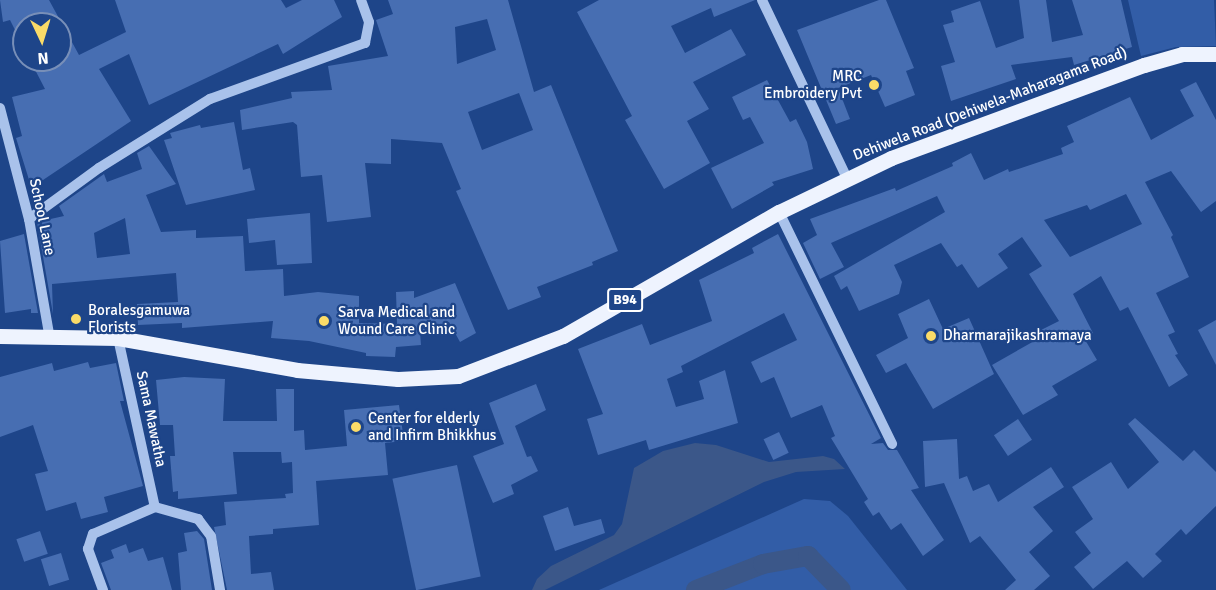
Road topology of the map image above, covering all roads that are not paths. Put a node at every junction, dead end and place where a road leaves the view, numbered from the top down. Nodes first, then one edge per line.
1 (361, 0) edge
2 (762, 0) edge
3 (1216, 54) edge
4 (0, 108) edge
5 (848, 178) junction
6 (779, 212) junction
7 (29, 219) junction
8 (49, 334) junction
9 (0, 336) edge
10 (118, 338) junction
11 (892, 444) dead end
12 (155, 507) junction
13 (103, 590) edge
14 (220, 590) edge

1 - 7 street
2 - 5 street
3 - 5 main road, Dehiwela Road (Dehiwela-Maharagama Road) / B94
4 - 7 street, School Lane
5 - 6 main road, Dehiwela Road (Dehiwela-Maharagama Road) / B94
6 - 10 main road, Dehiwela Road (Dehiwela-Maharagama Road) / B94
6 - 11 street
7 - 8 street, School Lane
8 - 9 main road, Dehiwela Road (Dehiwela-Maharagama Road) / B94
8 - 10 main road, Dehiwela Road (Dehiwela-Maharagama Road) / B94
10 - 12 street, Sama Mawatha
12 - 13 street
12 - 14 street

